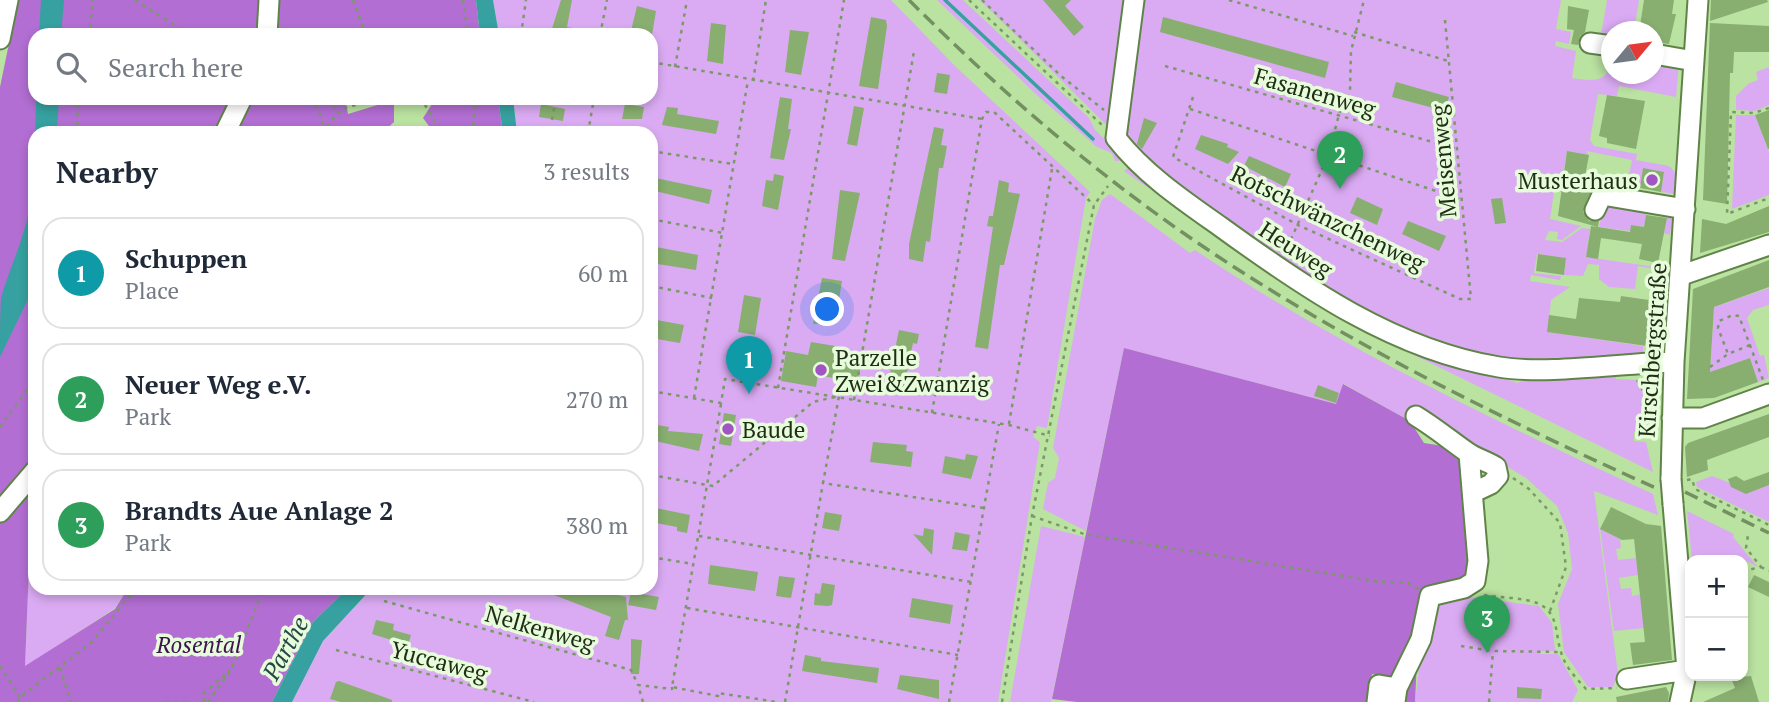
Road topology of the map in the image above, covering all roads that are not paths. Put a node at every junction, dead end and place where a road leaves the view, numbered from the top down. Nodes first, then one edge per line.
1 (8, 0) edge
2 (269, 0) edge
3 (1134, 0) edge
4 (1698, 0) edge
5 (267, 28) edge
6 (0, 40) edge
7 (1590, 43) dead end
8 (1601, 44) edge
9 (1664, 56) edge
10 (1694, 61) junction
11 (239, 105) edge
12 (228, 126) edge
13 (1685, 209) junction
14 (1595, 210) dead end
15 (1769, 245) edge
16 (1682, 275) junction
17 (1669, 357) junction
18 (1766, 389) edge
19 (1416, 416) dead end
20 (1665, 418) junction
21 (1469, 454) junction
22 (28, 479) edge
23 (1474, 492) junction
24 (0, 512) edge
25 (1685, 646) edge
26 (1685, 670) edge
27 (1685, 679) edge
28 (1620, 684) road end
29 (1396, 695) edge
30 (1377, 702) edge
31 (1680, 702) edge

1 - 6 street
2 - 5 street
3 - 17 street, Heuweg
4 - 10 street, Kirschbergstraße
7 - 8 street
9 - 10 street
10 - 13 street, Kirschbergstraße
11 - 12 street
13 - 14 street
13 - 16 street, Kirschbergstraße
15 - 16 street
16 - 17 street, Kirschbergstraße
17 - 20 street, Kirschbergstraße
18 - 20 street
19 - 21 street
20 - 25 street, Kirschbergstraße, bridge
21 - 23 street
21 - 23 street
22 - 24 street
23 - 29 street
26 - 28 street
27 - 31 street, Kirschbergstraße
29 - 30 street

